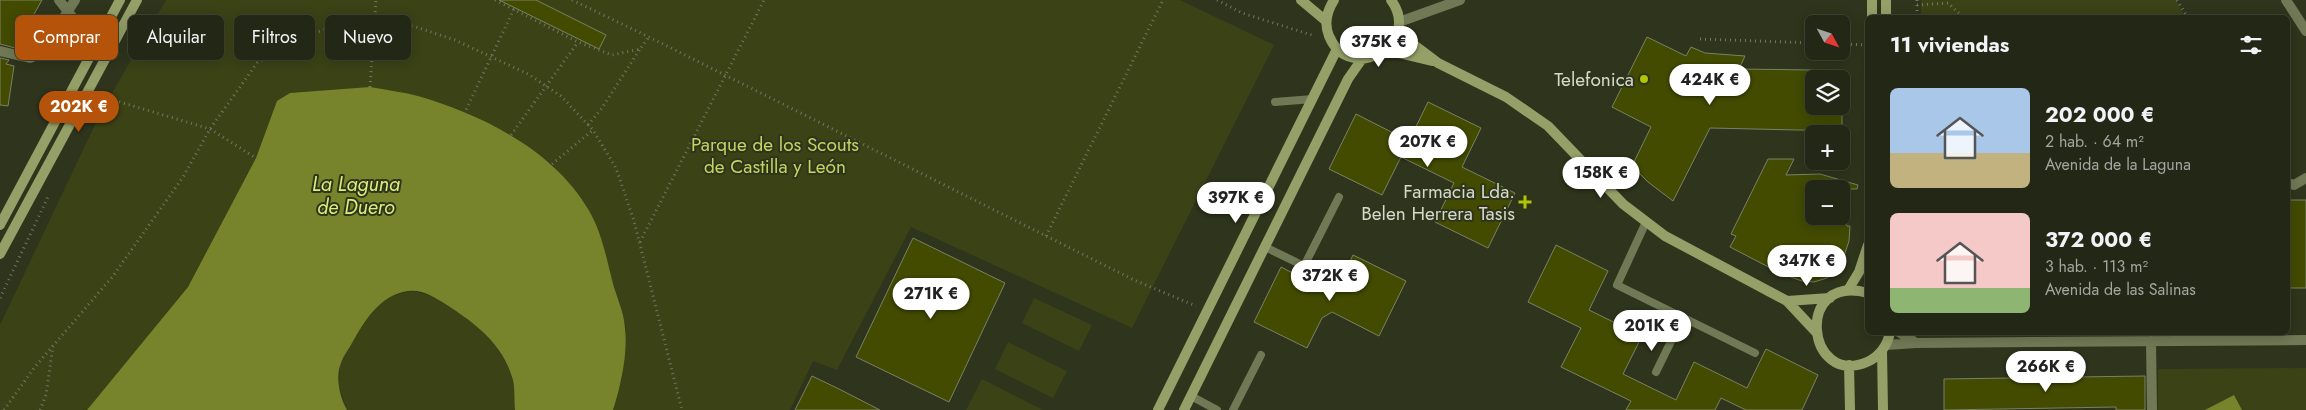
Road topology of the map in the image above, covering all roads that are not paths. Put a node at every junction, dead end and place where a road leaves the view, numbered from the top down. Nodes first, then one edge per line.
1 (59, 0) edge
2 (75, 0) edge
3 (120, 0) edge
4 (137, 0) edge
5 (1300, 0) edge
6 (1332, 0) edge
7 (1391, 0) edge
8 (1460, 0) edge
9 (1872, 0) edge
10 (1886, 0) edge
11 (2286, 0) edge
12 (68, 12) junction
13 (70, 15) edge
14 (111, 15) edge
15 (1872, 15) edge
16 (1886, 15) edge
17 (1326, 21) junction
18 (1398, 27) junction
19 (2306, 31) edge
20 (1338, 49) junction
21 (1386, 50) junction
22 (0, 52) edge
23 (1362, 58) junction
24 (86, 60) edge
25 (1438, 63) junction
26 (1313, 99) junction
27 (1275, 102) dead end
28 (2306, 178) edge
29 (2290, 184) edge
30 (1339, 197) dead end
31 (1646, 222) junction
32 (0, 225) edge
33 (1265, 247) junction
34 (0, 254) edge
35 (1865, 254) edge
36 (1848, 290) junction
37 (1865, 293) edge
38 (1830, 298) junction
39 (1786, 301) junction
40 (1684, 317) junction
41 (1816, 332) junction
42 (1889, 335) edge
43 (1904, 335) edge
44 (2306, 340) edge
45 (2151, 341) junction
46 (1916, 343) junction
47 (1884, 348) junction
48 (1755, 353) dead end
49 (1261, 355) dead end
50 (1849, 365) junction
51 (1656, 372) dead end
52 (1190, 396) junction
53 (1158, 410) edge
54 (1184, 410) edge
55 (1217, 410) edge
56 (1233, 410) edge
57 (1850, 410) edge
58 (1883, 410) edge
59 (2152, 410) edge

1 - 12 street
2 - 12 street
3 - 14 street
4 - 34 street
5 - 17 street
6 - 17 street
7 - 18 street
8 - 18 street
9 - 15 street
10 - 16 street
11 - 19 street
12 - 13 street
12 - 22 street
17 - 20 street
18 - 21 street
18 - 25 street
20 - 23 street
20 - 26 street
21 - 23 street
21 - 25 street
23 - 33 street
24 - 32 street
25 - 31 street
26 - 27 lane
26 - 53 street
28 - 29 street
30 - 33 lane
31 - 39 street
31 - 40 lane
33 - 52 street
35 - 36 street
36 - 37 street
36 - 38 street
38 - 39 street
38 - 41 street
39 - 41 street
40 - 48 lane
40 - 51 lane
41 - 50 street
42 - 47 street
43 - 46 street
44 - 45 street
45 - 46 street
45 - 59 street
46 - 47 street
47 - 50 street
47 - 58 street
49 - 56 lane
50 - 57 street
52 - 54 street
52 - 55 lane

